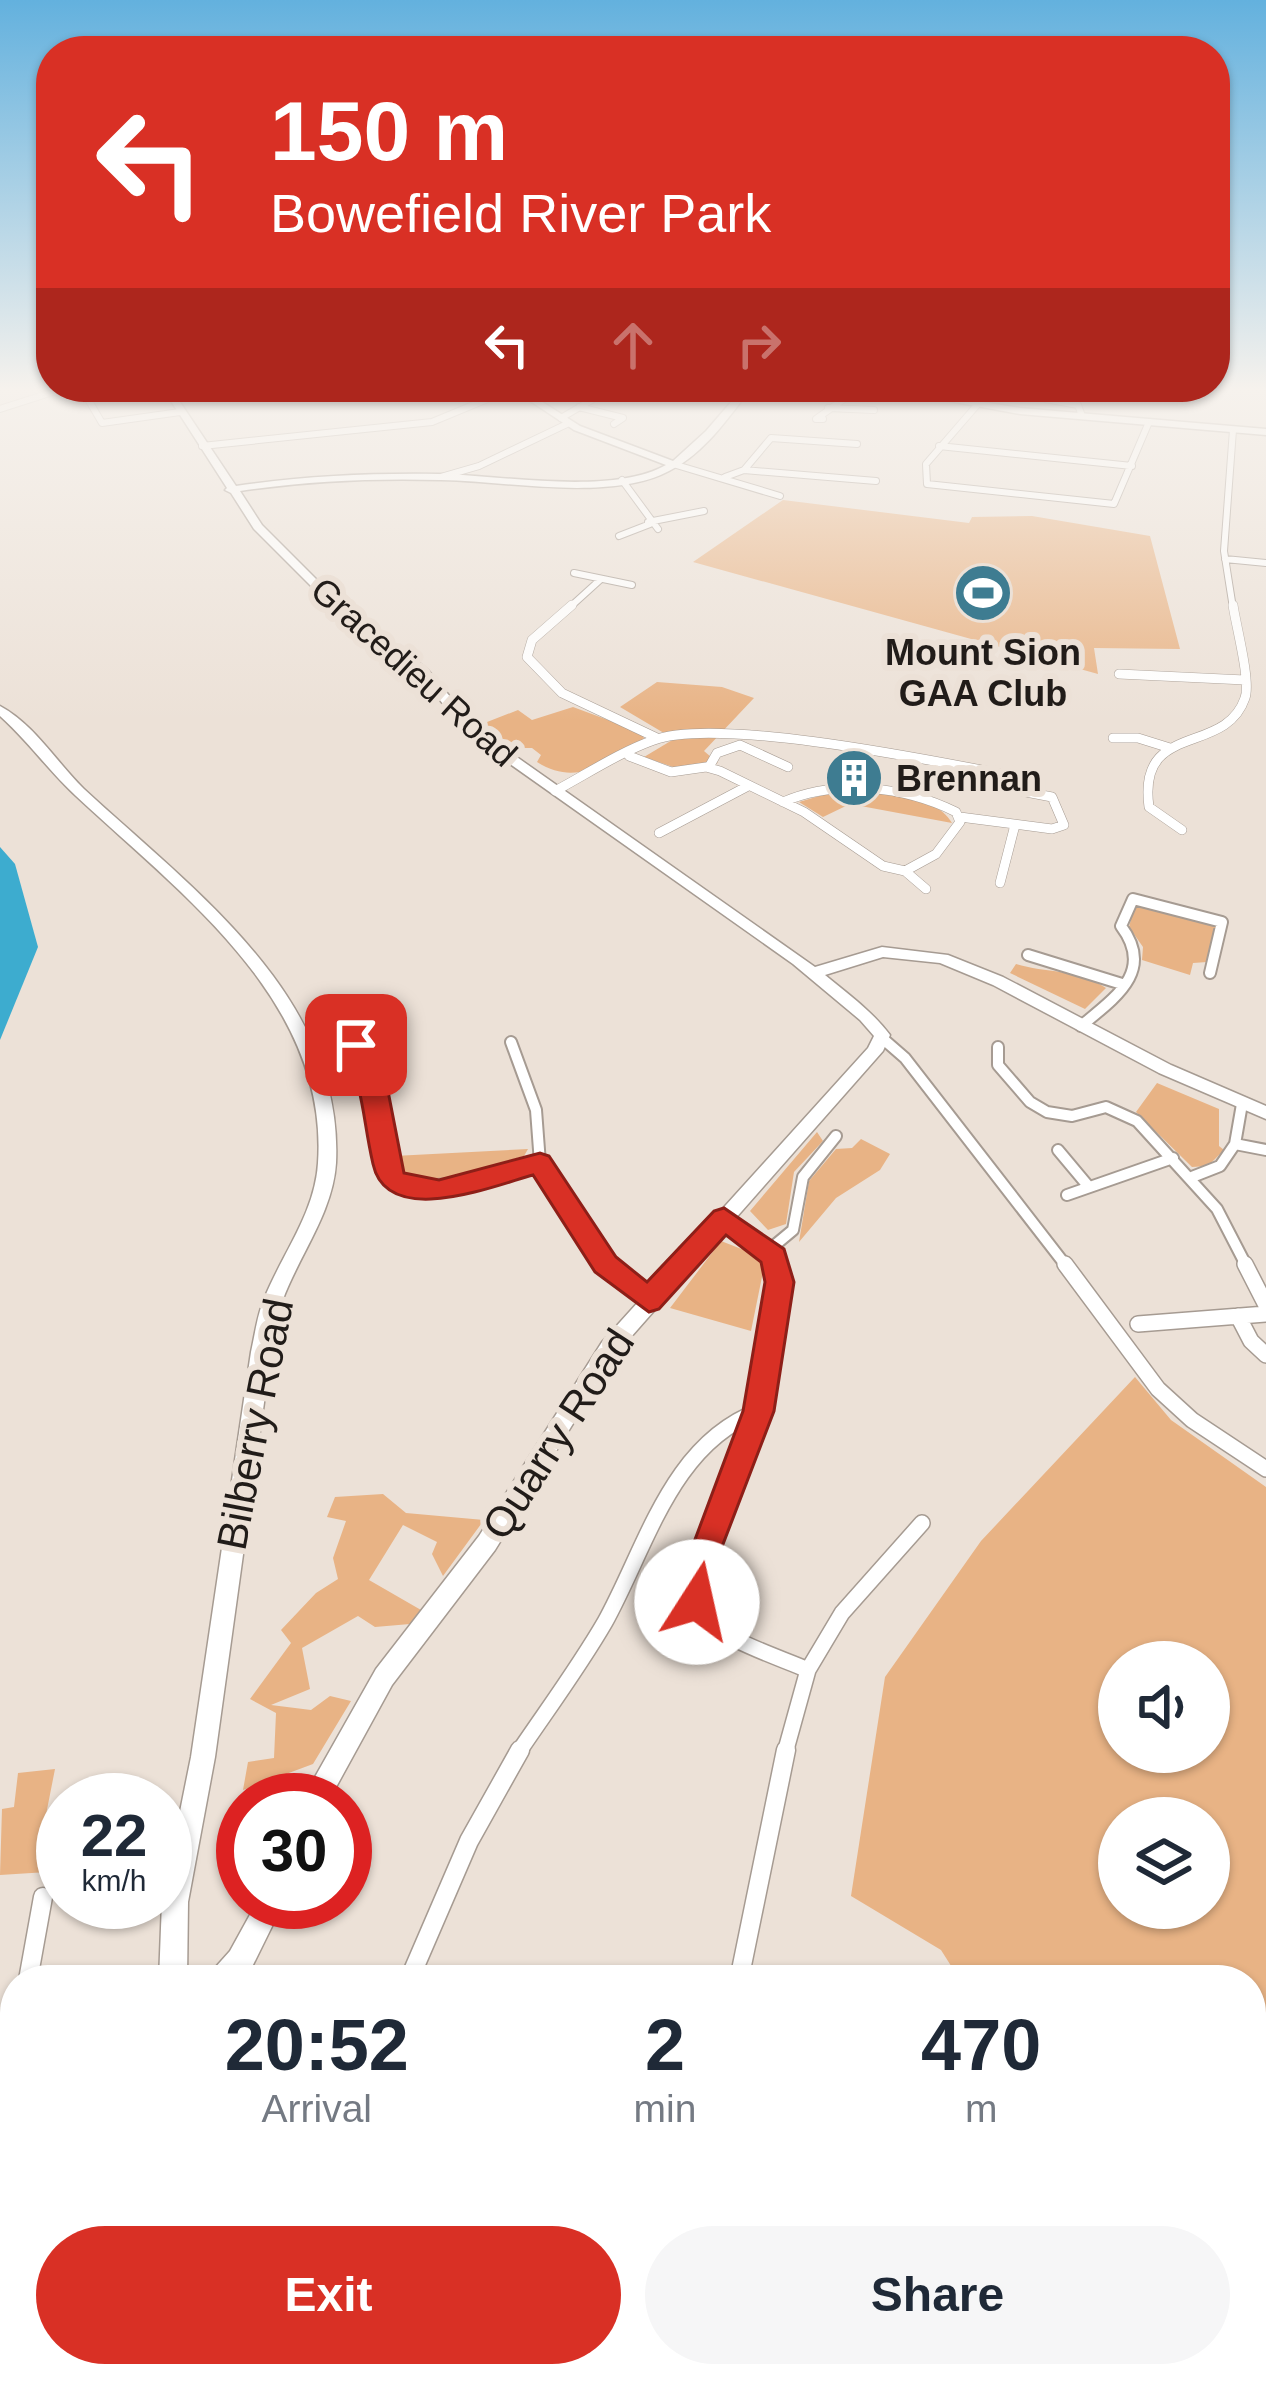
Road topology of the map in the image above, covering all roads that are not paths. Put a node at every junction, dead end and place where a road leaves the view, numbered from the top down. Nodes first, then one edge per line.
1 (237, 498) edge
2 (634, 498) edge
3 (1042, 498) edge
4 (1119, 498) edge
5 (1229, 498) edge
6 (704, 511) dead end
7 (652, 525) junction
8 (619, 536) dead end
9 (1225, 559) junction
10 (1266, 563) edge
11 (574, 573) dead end
12 (601, 579) junction
13 (632, 585) dead end
14 (1119, 674) dead end
15 (1245, 680) junction
16 (0, 710) edge
17 (1113, 737) dead end
18 (657, 738) junction
19 (1170, 748) junction
20 (629, 756) junction
21 (709, 767) junction
22 (788, 767) dead end
23 (1013, 776) dead end
24 (748, 786) junction
25 (1005, 788) dead end
26 (555, 791) junction
27 (784, 802) junction
28 (960, 817) junction
29 (1015, 826) junction
30 (1182, 830) dead end
31 (659, 833) dead end
32 (905, 871) junction
33 (1000, 883) dead end
34 (926, 889) dead end
35 (1028, 956) dead end
36 (813, 973) junction
37 (1210, 973) dead end
38 (1122, 984) junction
39 (354, 1010) dead end
40 (1081, 1026) junction
41 (882, 1038) junction
42 (511, 1042) dead end
43 (998, 1047) dead end
44 (1243, 1104) junction
45 (1266, 1114) edge
46 (836, 1136) dead end
47 (1235, 1144) junction
48 (1058, 1150) dead end
49 (1266, 1150) edge
50 (1173, 1158) junction
51 (540, 1163) junction
52 (1192, 1178) junction
53 (1089, 1187) junction
54 (1067, 1195) dead end
55 (724, 1219) junction
56 (769, 1250) junction
57 (649, 1300) junction
58 (1266, 1310) edge
59 (1238, 1316) junction
60 (1138, 1324) dead end
61 (1266, 1355) edge
62 (759, 1411) junction
63 (1266, 1469) edge
64 (922, 1523) dead end
65 (808, 1670) junction
66 (330, 1773) edge
67 (37, 1929) edge
68 (258, 1929) edge
69 (31, 1965) edge
70 (173, 1965) edge
71 (235, 1965) edge
72 (416, 1965) edge
73 (742, 1965) edge

1 - 26 street, Gracedieu Road
2 - 7 street
3 - 4 street
5 - 9 street
6 - 7 street
7 - 8 street
9 - 10 street
9 - 15 street
11 - 12 street
12 - 13 street
12 - 18 street
14 - 15 street
15 - 19 street
16 - 70 street, Bilberry Road
17 - 19 street
18 - 20 street
18 - 23 street
19 - 30 street
20 - 21 street
20 - 26 street
21 - 22 street
21 - 24 street
24 - 27 street
24 - 31 street
25 - 29 street
26 - 36 street, Gracedieu Road
27 - 28 street
27 - 32 street
28 - 29 street
28 - 32 street
29 - 33 street
32 - 34 street
35 - 38 street
36 - 40 street
36 - 41 street, Gracedieu Road
37 - 38 street
38 - 40 street
39 - 51 street
40 - 44 street
41 - 55 street, Quarry Road
41 - 63 street
42 - 51 street
43 - 50 street
44 - 45 street
44 - 47 street
46 - 56 street
47 - 49 street
47 - 52 street
48 - 53 street
50 - 52 street
50 - 53 street
51 - 57 street
52 - 58 street
53 - 54 street
55 - 56 street
55 - 57 street, Quarry Road
56 - 62 street
57 - 66 street, Quarry Road
58 - 59 street
59 - 60 street
59 - 61 street
62 - 65 street
62 - 72 street
64 - 65 street
65 - 73 street
67 - 69 street
68 - 71 street

